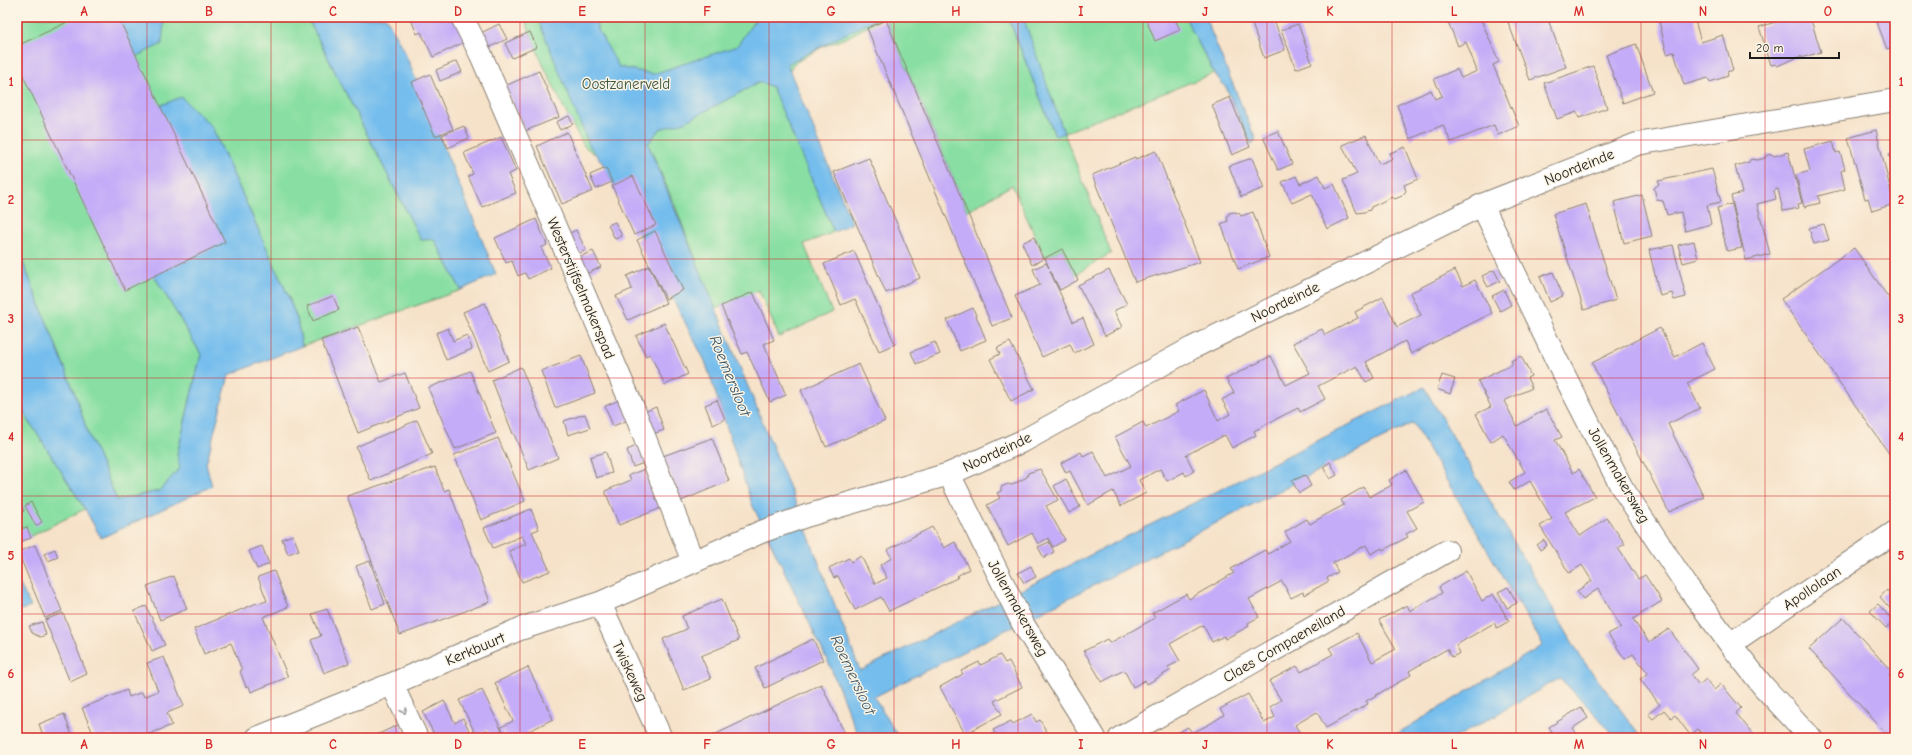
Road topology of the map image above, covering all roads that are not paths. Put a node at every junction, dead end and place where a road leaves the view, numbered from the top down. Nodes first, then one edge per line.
1 (462, 17) edge
2 (1895, 100) edge
3 (1482, 205) junction
4 (949, 474) junction
5 (1895, 532) edge
6 (1448, 551) dead end
7 (693, 562) junction
8 (600, 603) junction
9 (1730, 644) junction
10 (392, 684) junction
11 (257, 738) edge
12 (417, 738) edge
13 (661, 738) edge
14 (1094, 738) edge
15 (1120, 738) edge
16 (1811, 738) edge

1 - 7 street, Westerstijfselmakerspad
2 - 3 street, Noordeinde
3 - 4 street, Noordeinde
3 - 9 street, Jollenmakersweg
4 - 7 street, Noordeinde
4 - 14 street, Jollenmakersweg
5 - 9 street, Apollolaan
6 - 15 street, Claes Compaeneiland
7 - 8 street, Kerkbuurt
8 - 10 street, Kerkbuurt
8 - 13 street, Twiskeweg
9 - 16 street, Jollenmakersweg
10 - 11 street, Kerkbuurt
10 -> 12 street

